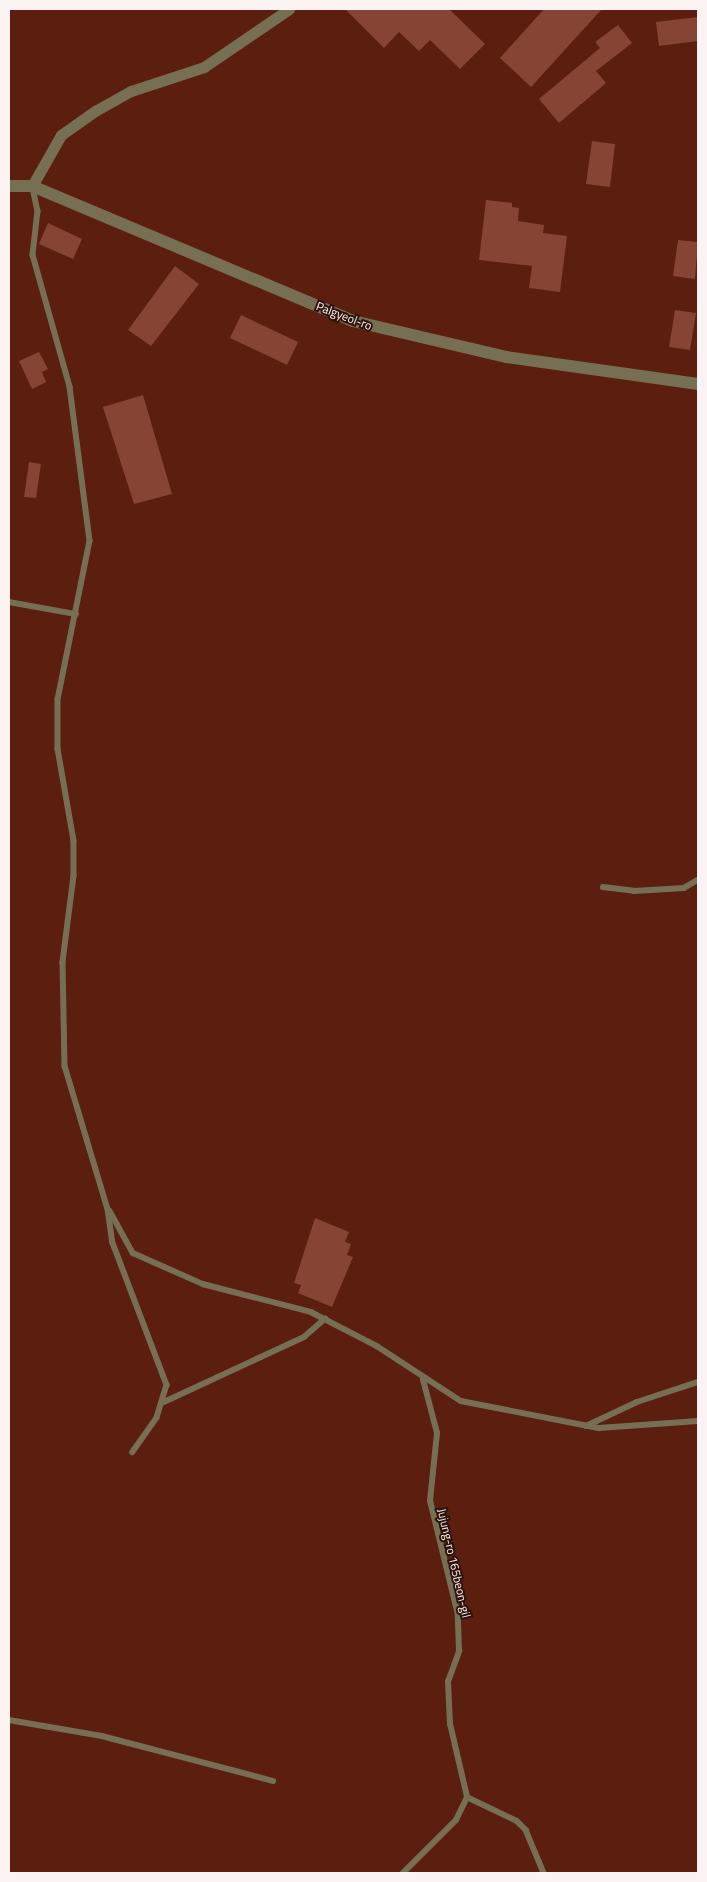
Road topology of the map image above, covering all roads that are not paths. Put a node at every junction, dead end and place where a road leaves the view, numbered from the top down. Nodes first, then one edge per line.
1 (289, 9) edge
2 (9, 186) edge
3 (32, 186) junction
4 (698, 384) edge
5 (9, 602) edge
6 (76, 614) junction
7 (698, 880) edge
8 (603, 886) dead end
9 (108, 1209) junction
10 (325, 1319) junction
11 (423, 1380) junction
12 (698, 1382) edge
13 (164, 1402) junction
14 (698, 1421) edge
15 (586, 1426) junction
16 (134, 1452) dead end
17 (9, 1720) edge
18 (273, 1781) dead end
19 (467, 1797) junction
20 (403, 1873) edge
21 (544, 1873) edge

1 - 3 street
2 - 3 street, Palgyeol-ro
3 - 4 street, Palgyeol-ro
3 - 6 lane
5 - 6 lane
6 - 9 lane
7 - 8 lane
9 - 10 lane
9 - 13 lane
10 - 11 lane
10 - 13 lane
11 - 15 lane
11 - 19 lane, Jujung-ro 165beon-gil
12 - 15 lane
13 - 16 lane
14 - 15 lane
17 - 18 lane
19 - 20 lane
19 - 21 lane

